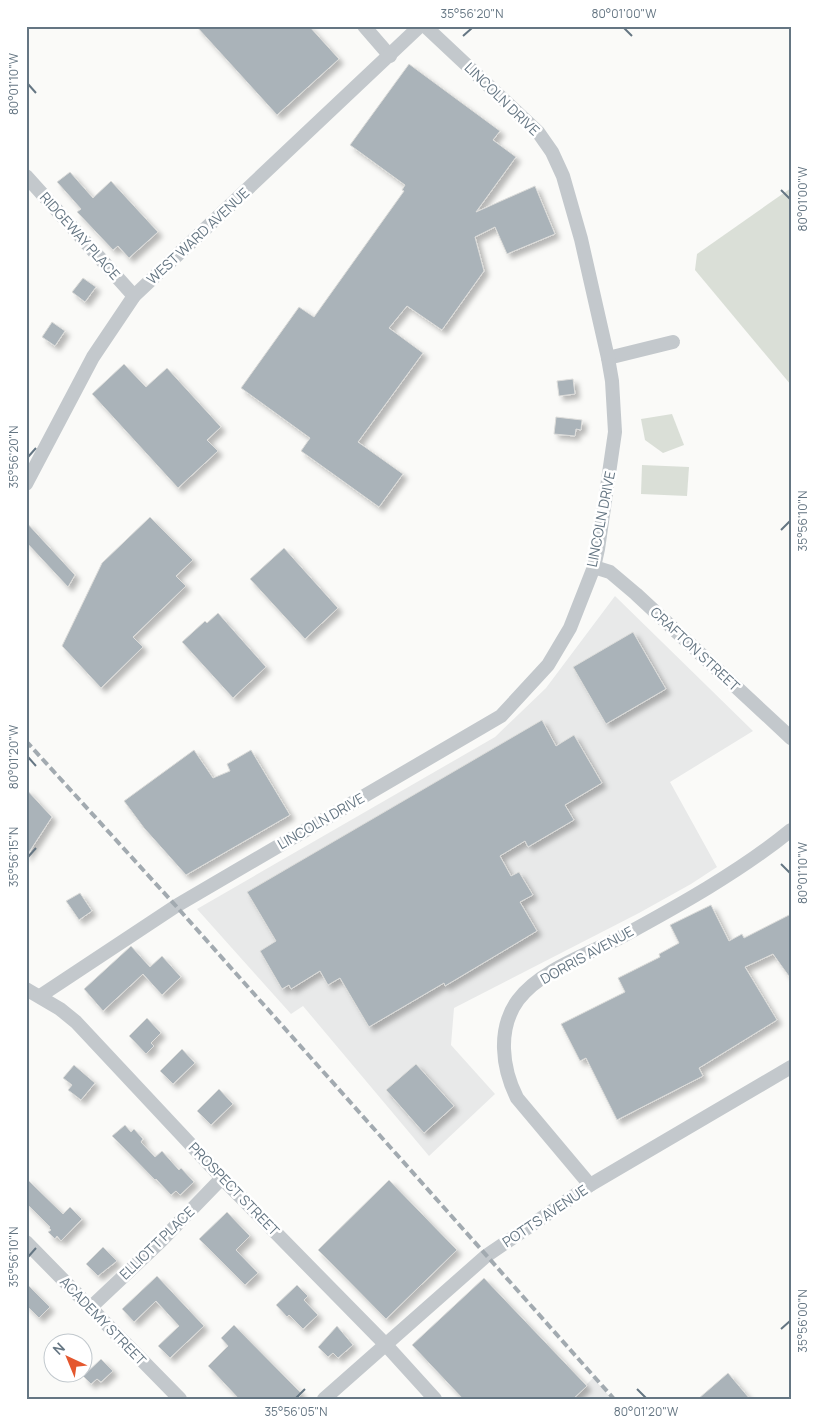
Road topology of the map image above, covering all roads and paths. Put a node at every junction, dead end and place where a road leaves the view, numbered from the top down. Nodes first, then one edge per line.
1 (364, 26) edge
2 (420, 26) edge
3 (425, 26) edge
4 (390, 56) junction
5 (26, 176) edge
6 (134, 296) junction
7 (673, 342) dead end
8 (608, 358) junction
9 (26, 484) edge
10 (594, 566) junction
11 (791, 738) edge
12 (791, 830) edge
13 (26, 989) edge
14 (40, 996) junction
15 (791, 1068) edge
16 (222, 1178) junction
17 (590, 1185) junction
18 (26, 1242) edge
19 (90, 1308) junction
20 (386, 1345) junction
21 (180, 1399) edge
22 (324, 1399) edge
23 (435, 1399) edge

1 - 4 street
2 - 4 street, WEST WARD AVENUE
3 - 8 street, LINCOLN DRIVE
4 - 6 street, WEST WARD AVENUE
5 - 6 street, RIDGEWAY PLACE
6 - 9 street, WEST WARD AVENUE
7 - 8 street
8 - 10 street, LINCOLN DRIVE
10 - 11 street, CRAFTON STREET
10 - 14 street, LINCOLN DRIVE
12 - 17 street, DORRIS AVENUE
13 - 14 street, PROSPECT STREET
14 - 16 street, PROSPECT STREET
15 - 17 street, POTTS AVENUE
16 - 19 street, ELLIOTT PLACE
16 - 20 street, PROSPECT STREET
17 - 20 street, POTTS AVENUE
18 - 19 street, ACADEMY STREET
19 - 21 street, ACADEMY STREET
20 - 22 street, POTTS AVENUE
20 - 23 street, PROSPECT STREET

